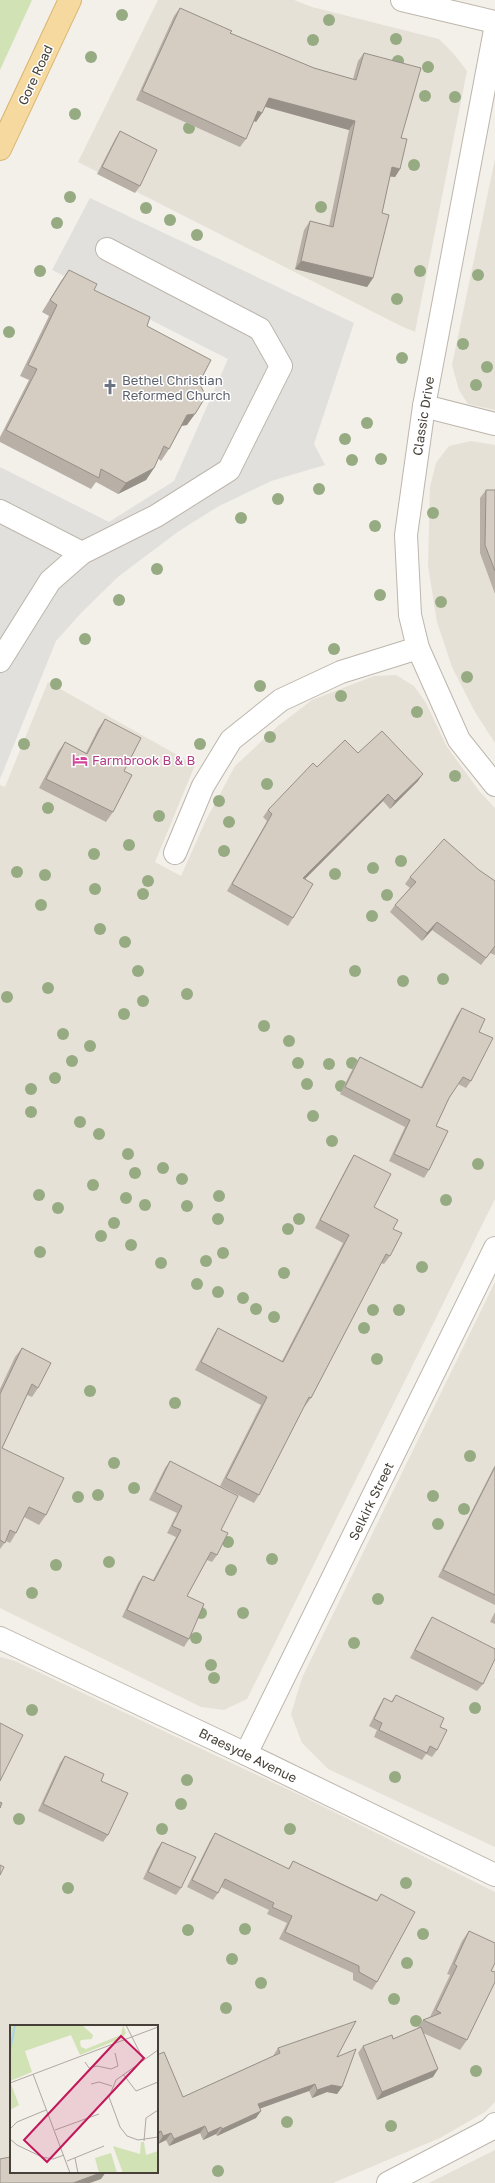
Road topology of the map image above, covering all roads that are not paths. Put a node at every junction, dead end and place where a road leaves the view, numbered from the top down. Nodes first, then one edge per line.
1 (70, 0) edge
2 (402, 0) edge
3 (495, 22) edge
4 (495, 30) edge
5 (0, 149) edge
6 (107, 249) dead end
7 (424, 406) junction
8 (495, 424) edge
9 (0, 511) edge
10 (82, 553) junction
11 (418, 648) junction
12 (0, 661) edge
13 (495, 785) edge
14 (175, 852) dead end
15 (495, 1248) edge
16 (0, 1638) edge
17 (246, 1754) junction
18 (495, 1875) edge
19 (495, 2124) edge
20 (388, 2183) edge

1 - 5 main road, Gore Road
2 - 3 street
4 - 7 street, Classic Drive
6 - 10 street
7 - 8 street
7 - 11 street, Classic Drive
9 - 10 street
10 - 12 street
11 - 13 street, Classic Drive
11 - 14 street
15 - 17 street, Selkirk Street
16 - 17 street, Braesyde Avenue
17 - 18 street, Braesyde Avenue
19 - 20 street

